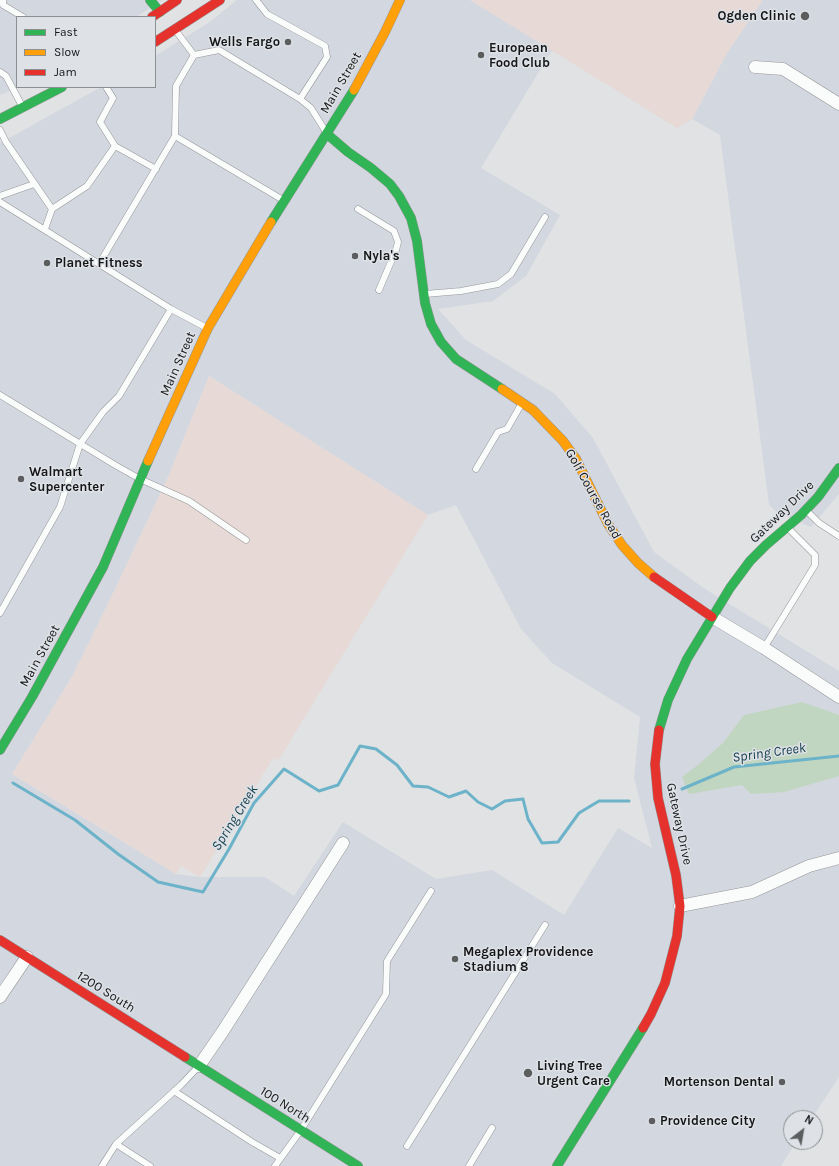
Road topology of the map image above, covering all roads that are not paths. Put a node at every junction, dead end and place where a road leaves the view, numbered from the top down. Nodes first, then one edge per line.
1 (3, 0) edge
2 (150, 0) edge
3 (178, 0) edge
4 (220, 0) edge
5 (256, 0) edge
6 (400, 0) edge
7 (156, 14) edge
8 (21, 16) edge
9 (175, 30) junction
10 (156, 41) edge
11 (194, 55) junction
12 (755, 67) dead end
13 (0, 72) edge
14 (60, 88) edge
15 (107, 88) edge
16 (300, 99) junction
17 (839, 104) edge
18 (22, 108) junction
19 (0, 119) edge
20 (0, 130) edge
21 (327, 134) junction
22 (175, 136) junction
23 (115, 146) junction
24 (156, 169) junction
25 (34, 184) junction
26 (0, 196) edge
27 (284, 201) junction
28 (0, 202) edge
29 (52, 209) junction
30 (358, 209) dead end
31 (545, 217) dead end
32 (45, 229) junction
33 (100, 264) junction
34 (379, 290) dead end
35 (424, 294) junction
36 (171, 309) junction
37 (208, 328) junction
38 (0, 395) edge
39 (522, 404) junction
40 (80, 444) junction
41 (839, 468) edge
42 (476, 469) dead end
43 (140, 479) junction
44 (806, 510) junction
45 (787, 527) junction
46 (839, 536) edge
47 (246, 540) dead end
48 (0, 613) edge
49 (712, 617) junction
50 (764, 648) junction
51 (839, 696) edge
52 (0, 750) edge
53 (343, 843) dead end
54 (839, 858) edge
55 (431, 891) dead end
56 (680, 906) junction
57 (545, 925) dead end
58 (0, 940) edge
59 (27, 957) junction
60 (0, 997) edge
61 (199, 1066) junction
62 (174, 1091) junction
63 (492, 1128) dead end
64 (301, 1130) junction
65 (116, 1144) junction
66 (408, 1146) dead end
67 (280, 1158) junction
68 (102, 1166) edge
69 (150, 1166) edge
70 (275, 1166) edge
71 (358, 1166) edge
72 (468, 1166) edge
73 (558, 1166) edge

1 - 8 lane
2 - 7 main road
3 - 7 main road
4 - 9 main road
5 - 16 lane
6 - 21 main road, Main Street
9 - 10 main road
9 - 11 lane
11 - 16 lane
11 - 22 lane
12 - 17 street
13 - 18 lane
14 - 18 main road
15 - 23 lane
16 - 21 lane
18 - 19 main road
20 - 25 lane
21 - 27 main road, Main Street
21 - 35 main road, Golf Course Road
22 - 24 lane
22 - 27 lane
23 - 24 lane
23 - 29 lane
24 - 33 lane
25 - 26 lane
25 - 29 lane
27 - 37 main road, Main Street
28 - 32 lane
29 - 32 lane
30 - 34 lane
31 - 35 lane
32 - 33 lane
33 - 36 lane
35 - 39 main road, Golf Course Road
36 - 37 lane
36 - 40 lane
37 - 43 main road, Main Street
38 - 40 lane
39 - 42 lane
39 - 49 main road, Golf Course Road
40 - 43 lane
40 - 48 lane
41 - 44 main road, Gateway Drive
43 - 47 lane
43 - 52 main road, Main Street
44 - 45 main road, Gateway Drive
44 - 46 lane
45 - 49 main road, Gateway Drive
45 - 50 lane
49 - 50 street, Golf Course Road
49 - 56 main road, Gateway Drive
50 - 51 street, Golf Course Road
53 - 61 street
54 - 56 street
55 - 64 lane
56 - 73 main road, Gateway Drive
57 - 66 lane
58 - 59 main road, 1200 South
59 - 60 street
59 - 61 main road, 1200 South
61 - 62 lane
61 - 64 main road, 100 North
62 - 65 lane
62 - 67 lane
63 - 72 lane
64 - 67 lane
64 - 71 main road, 100 North
65 - 68 lane
65 - 69 lane
67 - 70 lane

